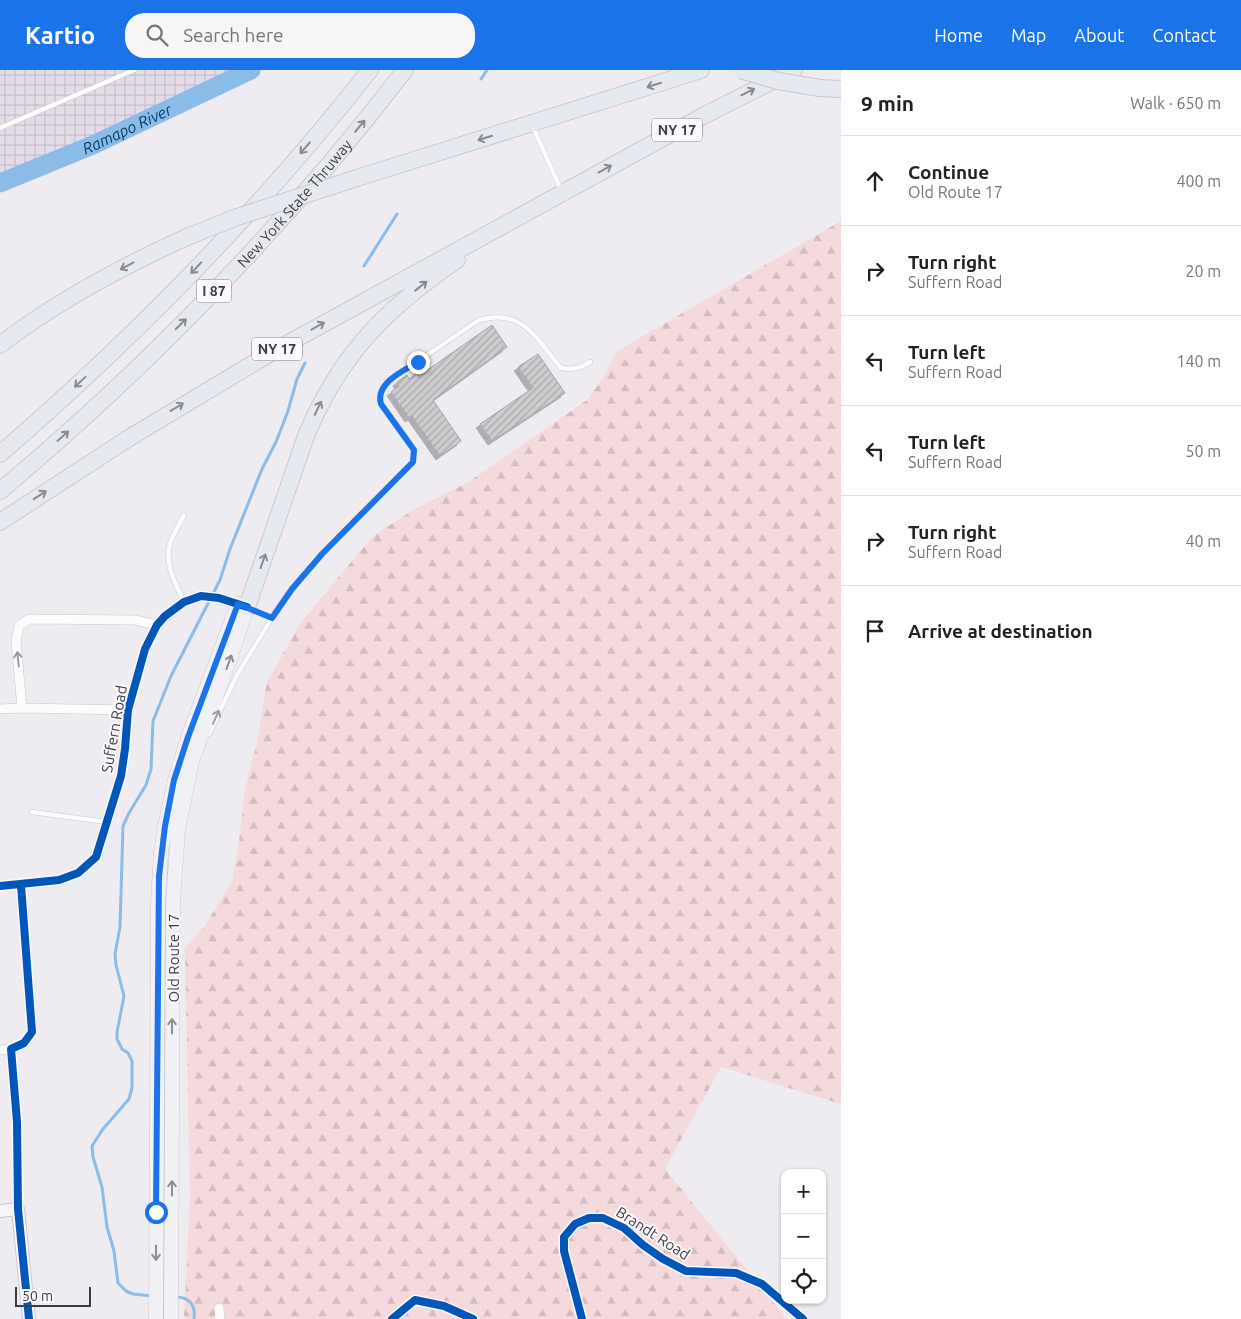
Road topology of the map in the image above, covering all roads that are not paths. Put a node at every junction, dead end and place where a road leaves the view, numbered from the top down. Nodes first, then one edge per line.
1 (134, 70) edge
2 (370, 70) edge
3 (405, 70) edge
4 (701, 70) edge
5 (741, 70) edge
6 (794, 70) edge
7 (841, 89) edge
8 (532, 123) junction
9 (0, 128) edge
10 (562, 192) junction
11 (0, 345) edge
12 (590, 362) dead end
13 (0, 454) edge
14 (0, 491) edge
15 (184, 515) dead end
16 (0, 522) edge
17 (184, 602) junction
18 (242, 606) junction
19 (272, 618) junction
20 (157, 624) junction
21 (22, 708) junction
22 (0, 709) edge
23 (128, 710) junction
24 (207, 740) dead end
25 (196, 770) dead end
26 (32, 812) dead end
27 (106, 822) junction
28 (174, 878) junction
29 (21, 885) junction
30 (0, 886) edge
31 (11, 1049) junction
32 (0, 1050) edge
33 (18, 1209) junction
34 (0, 1211) edge
35 (219, 1308) dead end
36 (29, 1319) edge
37 (156, 1319) edge
38 (171, 1319) edge
39 (220, 1319) edge
40 (392, 1319) edge
41 (474, 1319) edge
42 (582, 1319) edge
43 (803, 1319) edge

1 - 9 lane
2 -> 13 highway, New York State Thruway / I 87
14 -> 3 highway, New York State Thruway / I 87
4 -> 8 highway
5 - 7 highway, bridge
10 -> 6 highway, NY 17
8 - 10 lane
8 -> 11 highway, bridge
16 -> 10 highway, NY 17
18 -> 10 highway
12 - 19 lane
15 - 17 lane
17 - 18 street, Suffern Road
17 - 20 street, Suffern Road
18 - 19 lane, Suffern Road
28 -> 18 main road, Old Route 17
18 -> 37 main road, Old Route 17
24 -> 19 lane
21 -> 20 street
20 - 23 street, Suffern Road
21 - 22 street
21 - 23 street
23 - 27 street, Suffern Road
25 - 28 lane
26 - 27 lane
27 - 29 street, Suffern Road
38 -> 28 main road, Old Route 17
29 - 30 street, Suffern Road
29 - 31 street
31 - 32 street
31 - 33 street
33 - 34 street
33 - 36 street
35 - 39 street
40 - 41 street
42 - 43 street, Brandt Road

